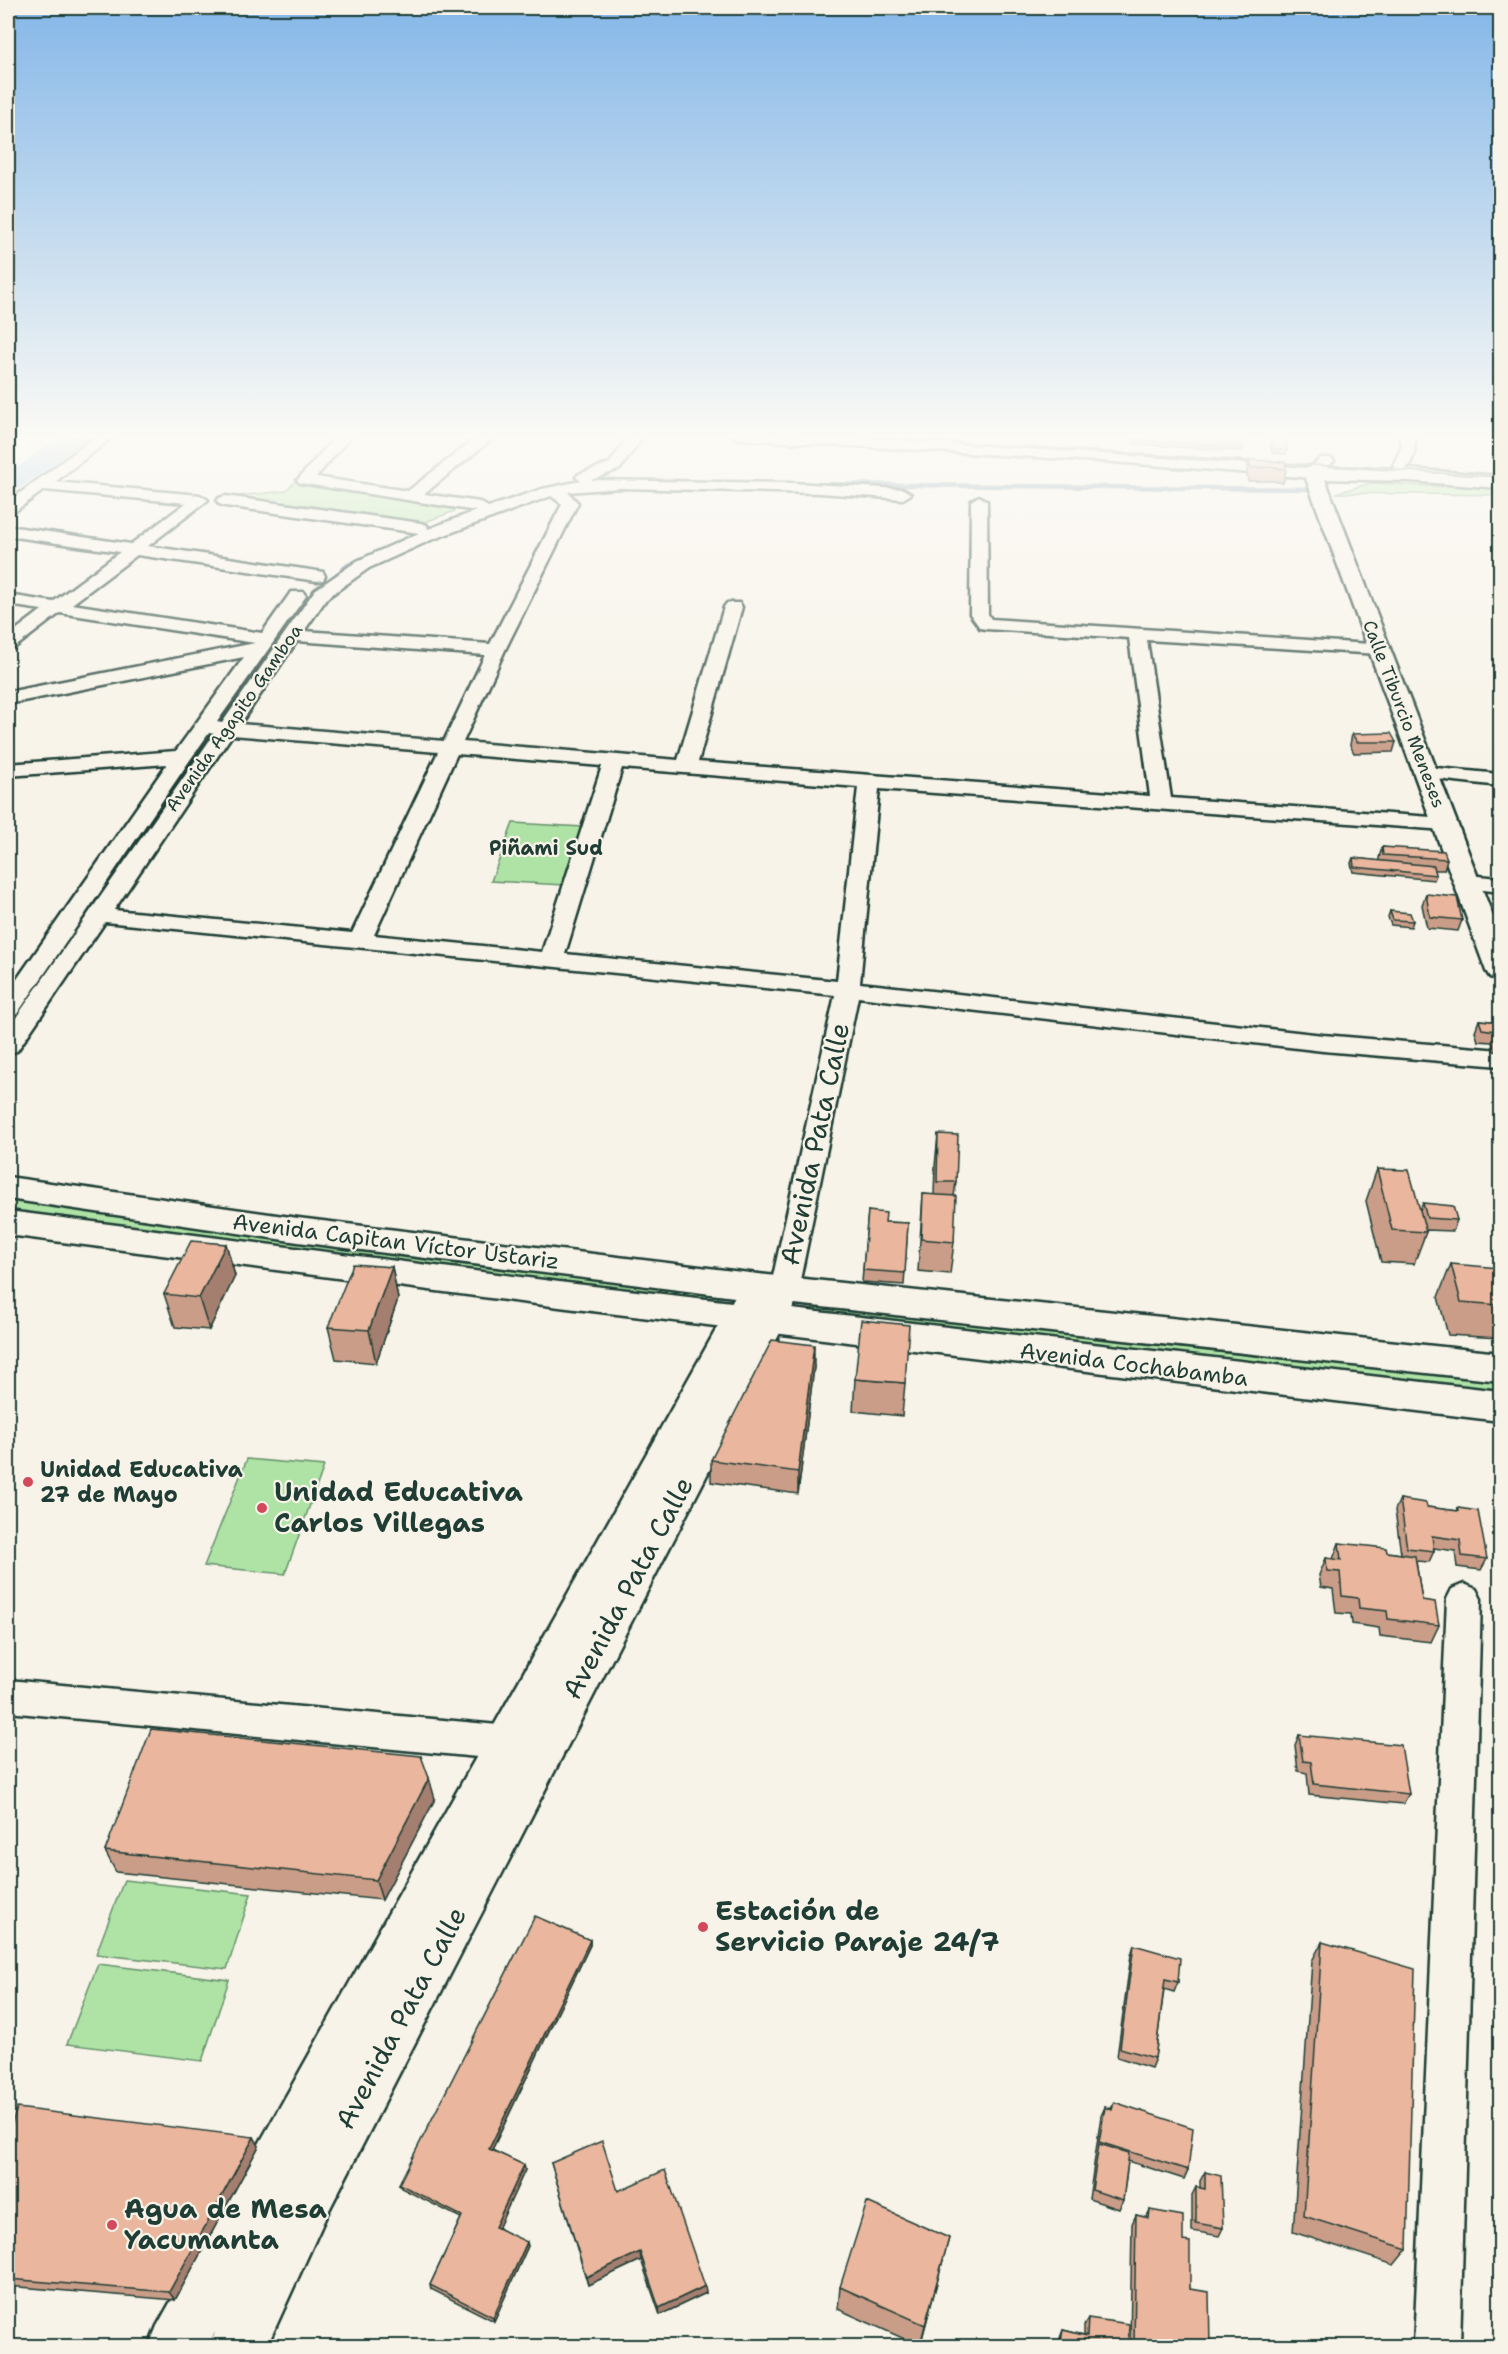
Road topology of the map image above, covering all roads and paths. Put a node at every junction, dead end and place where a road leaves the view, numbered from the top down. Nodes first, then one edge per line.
1 (101, 545) edge
2 (142, 545) edge
3 (380, 545) edge
4 (405, 545) edge
5 (549, 545) edge
6 (979, 545) edge
7 (1345, 545) edge
8 (135, 550) junction
9 (316, 576) junction
10 (8, 600) edge
11 (61, 606) junction
12 (733, 607) dead end
13 (1137, 634) junction
14 (292, 635) junction
15 (263, 643) junction
16 (8, 644) edge
17 (1379, 649) junction
18 (496, 650) junction
19 (8, 679) edge
20 (66, 688) junction
21 (8, 698) edge
22 (214, 728) junction
23 (452, 748) junction
24 (182, 757) junction
25 (614, 761) junction
26 (686, 767) junction
27 (8, 770) edge
28 (1426, 773) junction
29 (1500, 780) edge
30 (868, 782) junction
31 (1161, 803) junction
32 (1445, 824) junction
33 (1467, 882) junction
34 (1500, 885) edge
35 (100, 915) junction
36 (360, 941) junction
37 (551, 961) junction
38 (1500, 971) edge
39 (848, 989) junction
40 (8, 1009) edge
41 (8, 1046) edge
42 (1500, 1058) edge
43 (8, 1188) edge
44 (8, 1223) edge
45 (763, 1304) junction
46 (1500, 1367) edge
47 (1500, 1406) edge
48 (1464, 1599) dead end
49 (8, 1696) edge
50 (509, 1743) junction
51 (177, 2346) edge
52 (238, 2346) edge
53 (1437, 2346) edge

1 - 8 street
2 - 8 street
3 - 9 street, Avenida Agapito Gamboa
4 - 14 street, Avenida Agapito Gamboa
5 - 18 street
6 - 13 street
7 - 17 street, Calle Tiburcio Meneses
8 - 9 street
8 - 11 street
9 - 15 street, Avenida Agapito Gamboa
10 - 11 street
11 - 15 street
11 - 16 street
12 - 26 street
13 - 17 street
13 - 31 street
14 - 18 street
14 - 22 street, Avenida Agapito Gamboa
15 - 20 street
15 - 22 street, Avenida Agapito Gamboa
17 - 28 street, Calle Tiburcio Meneses
18 - 23 street
19 - 20 street
20 - 21 street
22 - 23 street
22 - 24 street, Avenida Agapito Gamboa
22 - 35 street, Avenida Agapito Gamboa
23 - 25 street
23 - 36 street
24 - 27 street
24 - 40 street, Avenida Agapito Gamboa
25 - 26 street
25 - 37 street
26 - 30 street
28 - 29 street
28 - 32 street, Calle Tiburcio Meneses
30 - 31 street
30 - 39 street, Avenida Pata Calle
31 - 32 street
32 - 33 street, Calle Tiburcio Meneses
33 - 34 street
33 - 38 street, Calle Tiburcio Meneses
35 - 36 street
35 - 41 street, Avenida Agapito Gamboa
36 - 37 street
37 - 39 street
39 - 42 street
39 - 45 street, Avenida Pata Calle
43 - 45 street, Avenida Capitan Víctor Ustariz
44 - 45 street, Avenida Capitan Víctor Ustariz
45 - 46 street, Avenida Cochabamba
45 - 47 street, Avenida Cochabamba
45 - 50 street, Avenida Pata Calle
45 - 52 street, Avenida Pata Calle
48 - 53 street
49 - 50 street
50 - 51 street, Avenida Pata Calle

